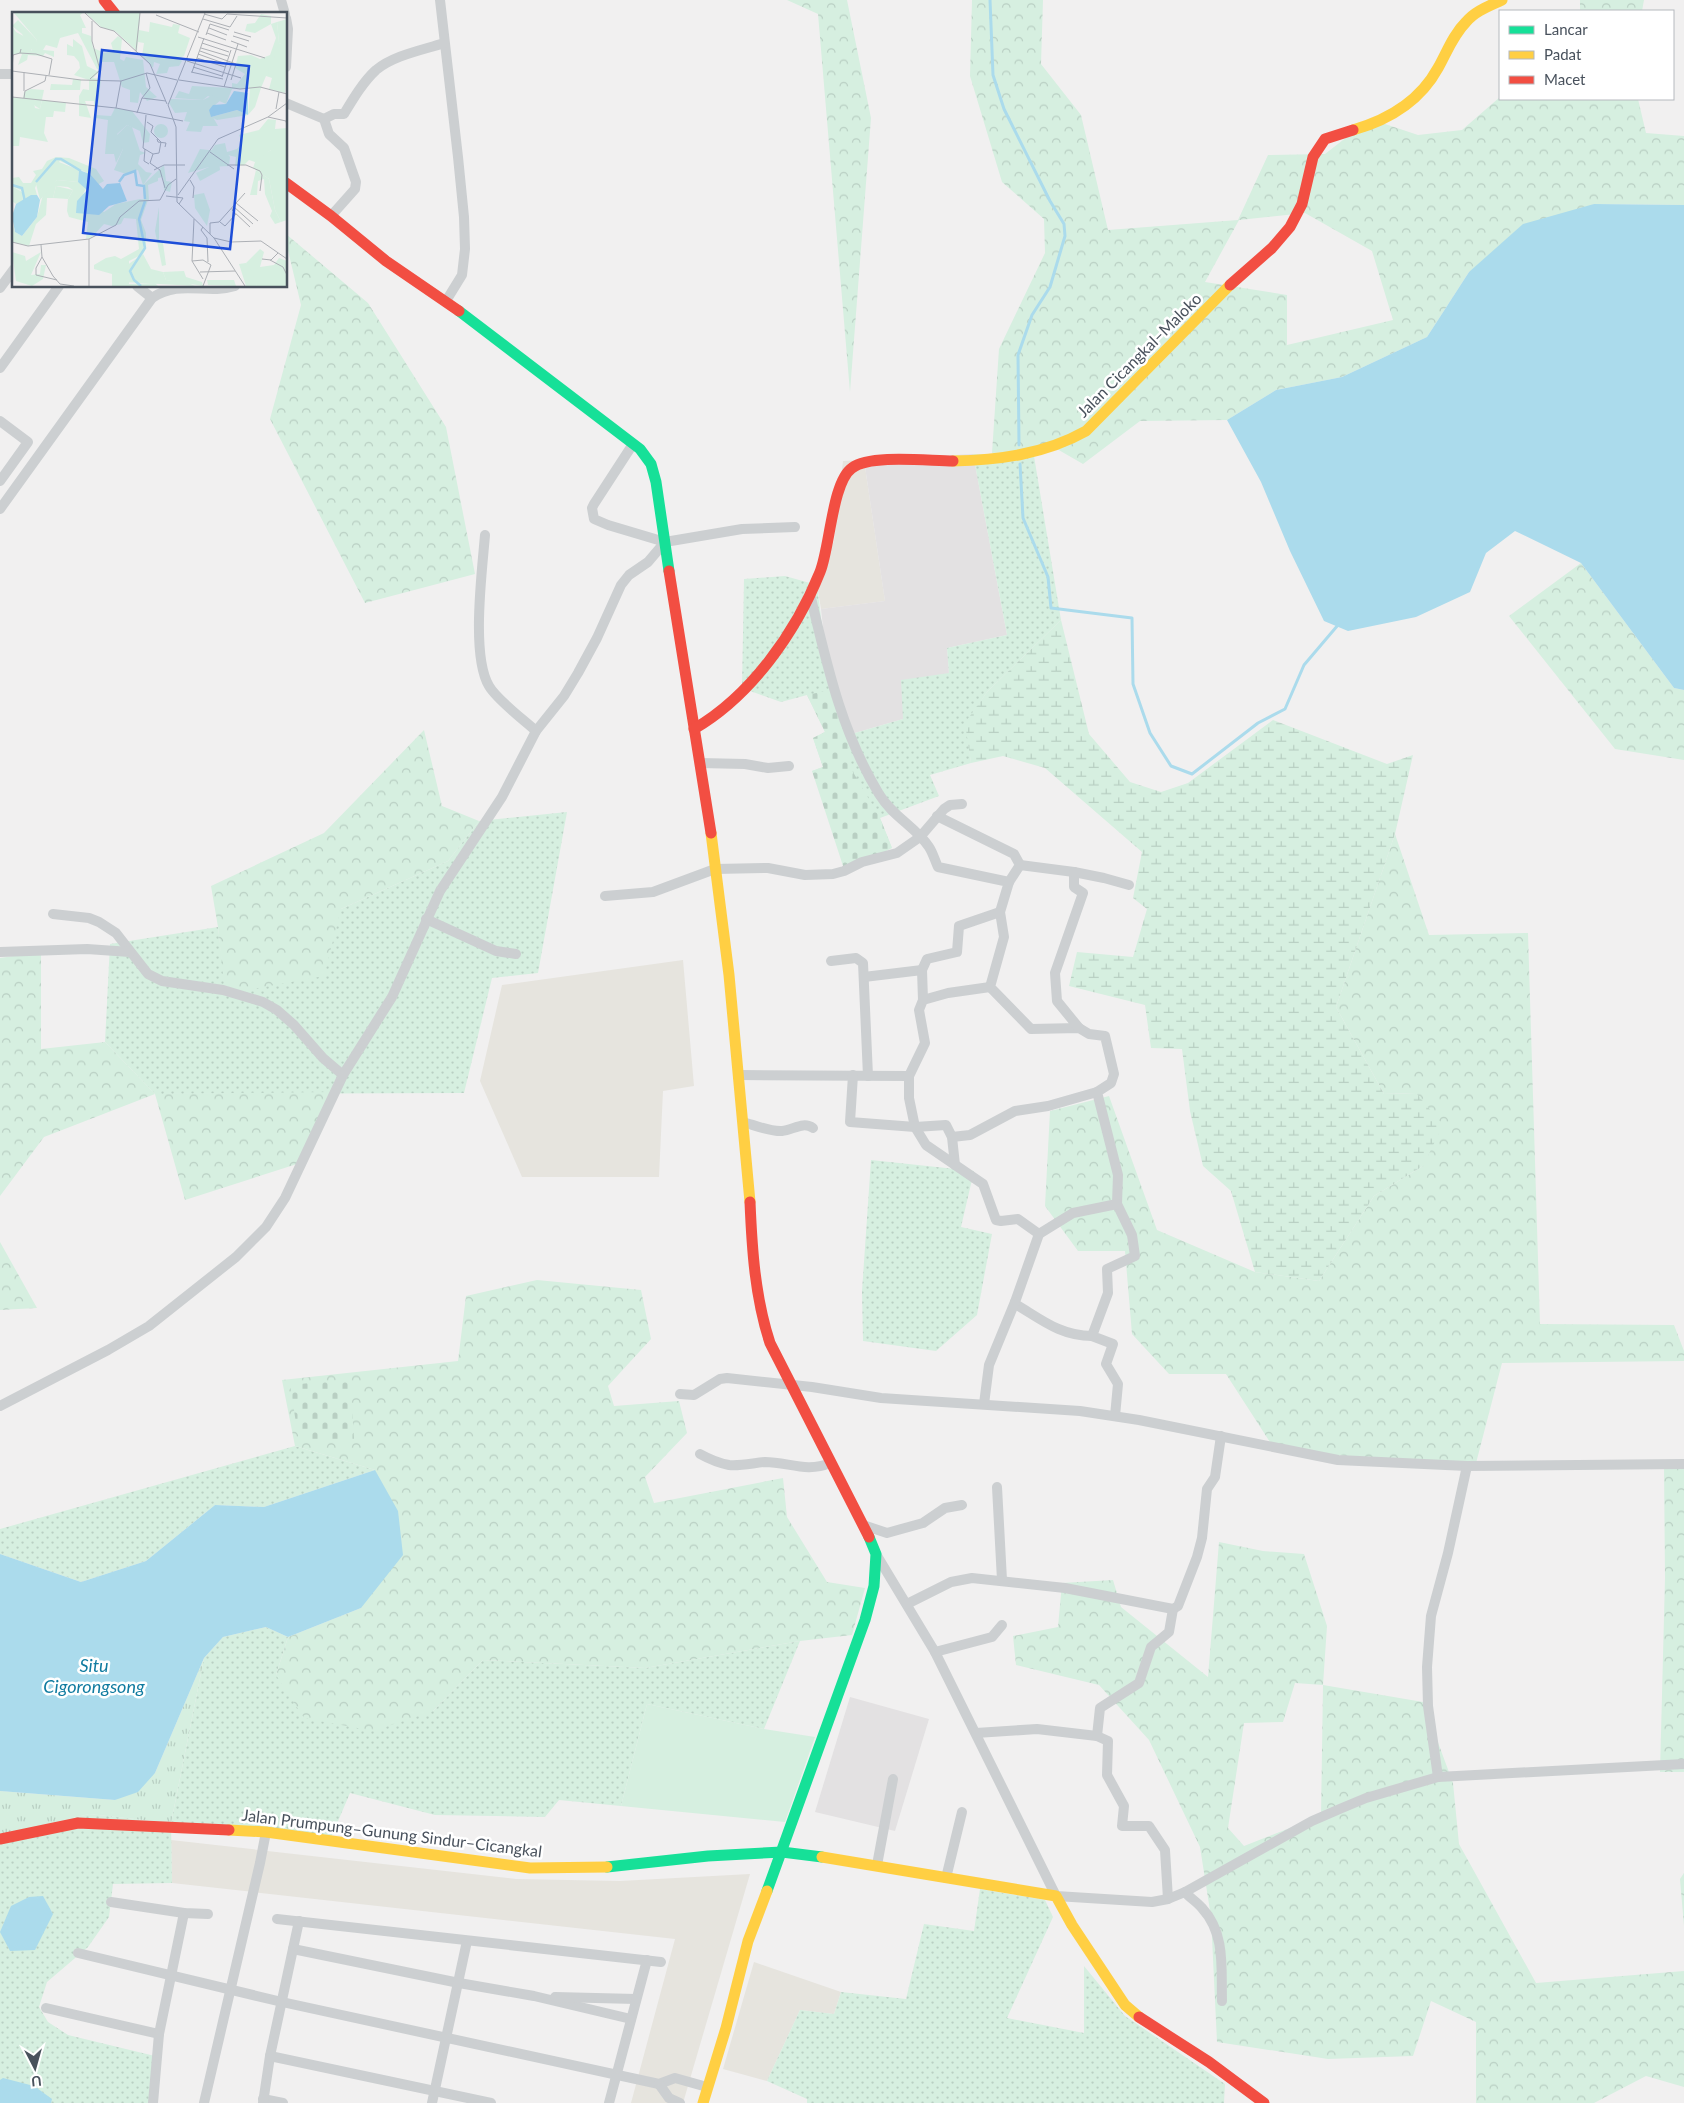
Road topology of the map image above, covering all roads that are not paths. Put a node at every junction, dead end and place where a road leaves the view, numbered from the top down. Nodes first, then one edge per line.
1 (104, 0) edge
2 (440, 0) edge
3 (1502, 0) edge
4 (113, 12) edge
5 (444, 43) junction
6 (288, 104) edge
7 (324, 119) junction
8 (288, 184) edge
9 (331, 216) junction
10 (12, 272) edge
11 (0, 288) edge
12 (58, 288) edge
13 (140, 288) edge
14 (176, 288) edge
15 (176, 288) edge
16 (222, 288) edge
17 (152, 298) junction
18 (446, 301) junction
19 (0, 368) edge
20 (0, 421) edge
21 (633, 444) junction
22 (0, 481) edge
23 (0, 509) edge
24 (795, 527) dead end
25 (485, 536) dead end
26 (665, 542) junction
27 (810, 594) junction
28 (694, 729) junction
29 (536, 732) junction
30 (700, 762) junction
31 (789, 766) dead end
32 (962, 804) dead end
33 (937, 816) junction
34 (920, 838) junction
35 (1020, 865) junction
36 (715, 869) junction
37 (1074, 872) junction
38 (1009, 882) junction
39 (1129, 885) dead end
40 (605, 896) dead end
41 (1000, 912) junction
42 (53, 914) dead end
43 (426, 919) junction
44 (0, 952) edge
45 (130, 952) junction
46 (516, 954) dead end
47 (831, 961) dead end
48 (922, 970) junction
49 (864, 977) junction
50 (990, 987) junction
51 (923, 1000) junction
52 (1079, 1028) junction
53 (343, 1075) junction
54 (740, 1075) junction
55 (853, 1076) junction
56 (868, 1076) junction
57 (909, 1076) junction
58 (1097, 1092) junction
59 (743, 1122) junction
60 (915, 1127) junction
61 (813, 1128) dead end
62 (952, 1137) junction
63 (955, 1165) junction
64 (1117, 1204) junction
65 (1039, 1234) junction
66 (1015, 1302) junction
67 (1092, 1336) junction
68 (791, 1385) junction
69 (680, 1394) dead end
70 (984, 1404) junction
71 (0, 1406) edge
72 (1115, 1416) junction
73 (1221, 1436) junction
74 (700, 1454) dead end
75 (830, 1463) junction
76 (1684, 1464) edge
77 (1467, 1466) junction
78 (997, 1487) dead end
79 (962, 1505) dead end
80 (863, 1525) junction
81 (876, 1554) junction
82 (1002, 1580) junction
83 (907, 1604) junction
84 (1173, 1609) junction
85 (1002, 1625) dead end
86 (934, 1652) junction
87 (976, 1733) junction
88 (1097, 1736) junction
89 (1684, 1764) edge
90 (1438, 1777) junction
91 (893, 1779) dead end
92 (962, 1812) dead end
93 (266, 1832) junction
94 (0, 1839) edge
95 (782, 1852) junction
96 (877, 1865) junction
97 (946, 1878) junction
98 (1185, 1892) junction
99 (1056, 1896) junction
100 (1168, 1899) junction
101 (110, 1902) dead end
102 (184, 1913) junction
103 (208, 1914) dead end
104 (277, 1919) dead end
105 (299, 1921) junction
106 (468, 1940) junction
107 (293, 1949) junction
108 (78, 1953) dead end
109 (647, 1960) junction
110 (661, 1962) dead end
111 (172, 1975) junction
112 (459, 1983) junction
113 (230, 1990) junction
114 (534, 1996) junction
115 (636, 1999) junction
116 (1222, 2001) dead end
117 (282, 2002) junction
118 (46, 2008) dead end
119 (631, 2019) junction
120 (159, 2034) junction
121 (446, 2038) junction
122 (270, 2056) junction
123 (616, 2074) junction
124 (659, 2084) junction
125 (707, 2087) junction
126 (434, 2091) junction
127 (263, 2101) edge
128 (153, 2103) edge
129 (204, 2103) edge
130 (283, 2103) edge
131 (432, 2103) edge
132 (491, 2103) edge
133 (609, 2103) edge
134 (680, 2103) edge
135 (703, 2103) edge
136 (1264, 2103) edge

1 - 4 main road
2 - 5 street
3 - 27 main road, Jalan Cicangkal–Maloko
5 - 7 street
5 - 18 street
6 - 7 street
7 - 9 street
8 - 9 main road
9 - 18 main road
10 - 11 street
12 - 19 street
13 - 17 street
14 - 17 street
15 - 16 street
17 - 23 street
18 - 21 main road
20 - 22 street
21 - 26 main road
21 - 26 street
24 - 26 street
25 - 29 street
26 - 28 main road
26 - 29 street
27 - 28 main road, Jalan Cicangkal–Maloko
27 - 34 street
28 - 30 main road
29 - 43 street
30 - 31 street
30 - 36 main road
32 - 33 street
33 - 34 street
33 - 35 street
34 - 36 street
34 - 38 street
35 - 37 street
35 - 38 street
36 - 40 street
36 - 54 main road
37 - 39 street
37 - 52 street
38 - 41 street
41 - 48 street
41 - 50 street
42 - 45 street
43 - 46 street
43 - 53 street
44 - 45 street
45 - 53 street
47 - 49 street
48 - 49 street
48 - 51 street
49 - 56 street
50 - 51 street
50 - 52 street
51 - 57 street
52 - 58 street
53 - 71 street
54 - 55 street
54 - 59 main road
55 - 56 street
55 - 60 street
56 - 57 street
57 - 60 street
58 - 62 street
58 - 64 street
59 - 61 street
59 - 68 main road
60 - 62 street
60 - 63 street
62 - 63 street
63 - 65 street
64 - 65 street
64 - 67 street
65 - 66 street
66 - 67 street
66 - 70 street
67 - 72 street
68 - 69 street
68 - 70 street
68 - 75 main road
70 - 72 street
72 - 73 street
73 - 77 street
73 - 84 street
74 - 75 street
75 - 80 main road
76 - 77 street
77 - 90 street
78 - 82 street
79 - 80 street
80 - 81 main road
81 - 83 street
81 - 95 main road
82 - 83 street
82 - 84 street
83 - 86 street
84 - 88 street
85 - 86 street
86 - 87 street
87 - 88 street
87 - 99 street
88 - 100 street
89 - 90 street
90 - 98 street
91 - 96 street
92 - 97 street
93 - 94 main road, Jalan Prumpung–Gunung Sindur–Cicangkal
93 - 95 main road, Jalan Prumpung–Gunung Sindur–Cicangkal
93 - 113 street
95 - 96 main road, Jalan Prumpung–Gunung Sindur–Cicangkal
95 - 125 main road
96 - 97 main road, Jalan Prumpung–Gunung Sindur–Cicangkal
97 - 99 main road, Jalan Prumpung–Gunung Sindur–Cicangkal
98 - 100 street
98 - 116 street
99 - 100 street
99 - 136 main road
101 - 102 street
102 - 103 street
102 - 111 street
104 - 105 street
105 - 106 street
105 - 107 street
106 - 109 street
106 - 112 street
107 - 112 street
107 - 117 street
108 - 111 street
109 - 110 street
109 - 115 street
111 - 113 street
111 - 120 street
112 - 114 street
112 - 121 street
113 - 117 street
113 - 129 street
114 - 115 street
114 - 119 street
115 - 119 street
117 - 121 street
117 - 122 street
118 - 120 street
119 - 123 street
120 - 128 street
121 - 123 street
121 - 126 street
122 - 126 street
122 - 127 street
123 - 124 street
123 - 133 street
124 - 125 street
124 - 134 street
125 - 135 main road
126 - 131 street
126 - 132 street
127 - 130 street

